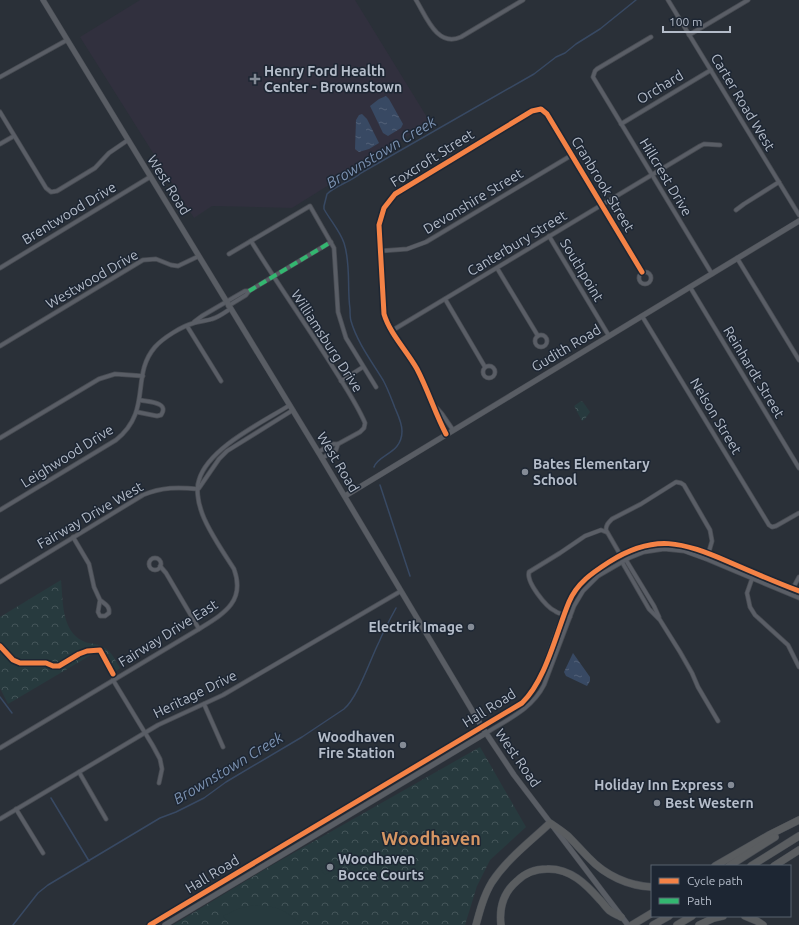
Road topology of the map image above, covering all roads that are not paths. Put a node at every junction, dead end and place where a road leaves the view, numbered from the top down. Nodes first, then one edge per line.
1 (43, 0) edge
2 (416, 0) edge
3 (524, 0) edge
4 (668, 0) edge
5 (748, 0) edge
6 (689, 35) junction
7 (651, 37) dead end
8 (67, 40) junction
9 (711, 70) junction
10 (0, 77) edge
11 (541, 109) joint
12 (0, 112) edge
13 (621, 124) junction
14 (14, 136) junction
15 (128, 140) junction
16 (0, 144) edge
17 (720, 145) dead end
18 (572, 155) junction
19 (652, 174) junction
20 (150, 177) junction
21 (779, 182) junction
22 (602, 205) junction
23 (736, 210) dead end
24 (799, 215) edge
25 (799, 221) edge
26 (549, 236) junction
27 (251, 241) junction
28 (331, 242) junction
29 (380, 251) junction
30 (229, 254) dead end
31 (199, 256) junction
32 (738, 258) junction
33 (0, 268) edge
34 (497, 268) junction
35 (642, 272) dead end
36 (712, 274) junction
37 (273, 277) junction
38 (690, 287) junction
39 (444, 299) junction
40 (228, 305) junction
41 (642, 316) junction
42 (194, 323) junction
43 (187, 326) junction
44 (393, 330) junction
45 (538, 336) dead end
46 (609, 336) junction
47 (0, 346) edge
48 (799, 360) edge
49 (363, 367) junction
50 (485, 367) dead end
51 (143, 376) junction
52 (220, 381) dead end
53 (341, 381) junction
54 (376, 387) dead end
55 (140, 400) junction
56 (432, 402) junction
57 (291, 408) junction
58 (137, 412) junction
59 (453, 430) junction
60 (446, 434) junction
61 (242, 435) junction
62 (0, 438) edge
63 (245, 439) junction
64 (338, 444) junction
65 (318, 452) junction
66 (322, 458) junction
67 (799, 468) edge
68 (198, 489) junction
69 (345, 496) junction
70 (0, 510) edge
71 (799, 513) edge
72 (607, 533) junction
73 (73, 537) junction
74 (708, 553) junction
75 (620, 556) junction
76 (706, 560) junction
77 (624, 561) junction
78 (160, 566) dead end
79 (754, 573) junction
80 (799, 577) edge
81 (752, 579) junction
82 (0, 582) edge
83 (792, 589) junction
84 (401, 591) junction
85 (799, 591) edge
86 (790, 594) junction
87 (799, 598) edge
88 (100, 600) dead end
89 (564, 615) junction
90 (570, 617) junction
91 (199, 629) junction
92 (799, 667) edge
93 (542, 673) junction
94 (547, 675) junction
95 (114, 680) junction
96 (522, 703) junction
97 (204, 704) junction
98 (526, 708) junction
99 (718, 721) dead end
100 (482, 727) junction
101 (145, 732) junction
102 (486, 733) junction
103 (455, 743) junction
104 (0, 748) edge
105 (223, 748) dead end
106 (459, 750) junction
107 (436, 755) junction
108 (440, 762) junction
109 (79, 772) junction
110 (159, 783) dead end
111 (380, 788) junction
112 (383, 795) junction
113 (16, 809) junction
114 (0, 819) edge
115 (106, 819) dead end
116 (799, 821) edge
117 (550, 823) junction
118 (799, 836) edge
119 (291, 841) junction
120 (295, 847) junction
121 (799, 850) edge
122 (43, 853) dead end
123 (717, 865) edge
124 (731, 865) edge
125 (752, 865) edge
126 (776, 865) edge
127 (651, 886) edge
128 (212, 888) junction
129 (216, 894) junction
130 (651, 913) edge
131 (666, 917) edge
132 (690, 917) edge
133 (718, 917) edge
134 (747, 917) edge
135 (627, 922) edge
136 (150, 925) edge
137 (165, 925) edge
138 (476, 925) edge
139 (501, 925) edge
140 (653, 925) edge
141 (678, 925) edge
142 (699, 925) edge
143 (763, 925) edge

1 - 8 street, West Road
2 - 3 street
4 - 6 street, Carter Road West
5 - 6 street
6 - 9 street, Carter Road West
7 - 13 street, Hillcrest Drive
8 - 10 street
8 - 15 street, West Road
9 - 13 street, Orchard
9 - 21 street, Carter Road West
11 - 18 street, Cranbrook Street
11 - 29 street, Foxcroft Street
12 - 14 street
13 - 19 street, Hillcrest Drive
14 - 15 street
14 - 16 street
15 - 20 street, West Road
17 - 19 street, Canterbury Street
18 - 22 street, Cranbrook Street
18 - 29 street, Devonshire Street
19 - 22 street, Canterbury Street
19 - 36 street, Hillcrest Drive
20 - 31 street, West Road
20 - 33 street, Brentwood Drive
21 - 23 street
21 - 24 street, Carter Road West
22 - 26 street, Canterbury Street
22 - 35 street, Cranbrook Street
25 - 32 street, Gudith Road
26 - 34 street, Canterbury Street
26 - 46 street, Southpoint
27 - 28 street
27 - 30 street
27 - 37 street, Williamsburg Drive
28 - 37 street
28 - 49 street
29 - 44 street, Foxcroft Street
31 - 40 street, West Road
31 - 47 street, Westwood Drive
32 - 36 street, Gudith Road
32 - 48 street
34 - 39 street, Canterbury Street
34 - 45 street
36 - 38 street, Gudith Road
37 - 40 street
37 - 53 street, Williamsburg Drive
38 - 41 street, Gudith Road
38 - 67 street, Reinhardt Street
39 - 44 street, Canterbury Street
39 - 50 street
40 - 42 street, Leighwood Drive
40 - 42 street, Leighwood Drive
40 - 57 street, West Road
41 - 46 street, Gudith Road
41 - 71 street, Nelson Street
42 - 43 street, Leighwood Drive
43 - 51 street, Leighwood Drive
43 - 52 street
44 - 56 street, Foxcroft Street
46 - 59 street, Gudith Road
49 - 53 street
49 - 54 street
51 - 55 street, Leighwood Drive
51 - 62 street
53 - 64 street, Williamsburg Drive
55 - 58 street, Leighwood Drive
55 - 58 street
56 - 59 street, Foxcroft Street
56 - 60 street, Foxcroft Street
57 - 61 street
57 - 63 street
57 - 65 street, West Road
58 - 70 street, Leighwood Drive
59 - 60 street, Gudith Road
60 - 69 street, Gudith Road
61 - 63 street
61 - 68 street
63 - 68 street
64 - 65 street, Williamsburg Drive
64 - 66 street, Williamsburg Drive
65 - 66 street, West Road
66 - 69 street, West Road
68 - 73 street, Fairway Drive West
68 - 91 street, Fairway Drive East
69 - 84 street, West Road
72 - 74 street
72 - 75 street
72 - 89 street
73 - 82 street, Fairway Drive West
73 - 88 street
74 - 75 street, Hall Road
74 - 76 street
74 - 79 street, Hall Road
75 - 77 street
75 - 89 street, Hall Road
76 - 77 street, Hall Road
76 - 81 street, Hall Road
77 - 90 street, Hall Road
77 - 99 street
78 - 91 street
79 - 81 street
79 - 83 street, Hall Road
80 - 83 street
81 - 86 street, Hall Road
81 - 92 street
83 - 85 street, Hall Road
83 - 86 street
84 - 97 street, Heritage Drive
84 - 100 street, West Road
86 - 87 street, Hall Road
89 - 90 street
89 - 93 street, Hall Road
90 - 94 street, Hall Road
91 - 95 street, Fairway Drive East
93 - 94 street
93 - 96 street, Hall Road
94 - 98 street, Hall Road
95 - 101 street
95 - 104 street, Fairway Drive East
96 - 98 street
96 - 100 street, Hall Road
97 - 101 street, Heritage Drive
97 - 105 street
98 - 102 street, Hall Road
100 - 102 street, West Road
100 - 103 street, Hall Road
101 - 109 street, Heritage Drive
101 - 110 street
102 - 106 street, Hall Road
102 - 117 street, West Road
103 - 106 street
103 - 107 street, Hall Road
106 - 108 street, Hall Road
107 - 108 street
107 - 111 street, Hall Road
108 - 112 street, Hall Road
109 - 113 street, Heritage Drive
109 - 115 street
111 - 112 street
111 - 119 street, Hall Road
112 - 120 street, Hall Road
113 - 114 street, Heritage Drive
113 - 122 street
116 - 123 highway
116 - 124 highway
117 - 127 highway
117 - 135 street, West Road
117 - 138 highway
118 - 125 highway
119 - 120 street
119 - 128 street, Hall Road
120 - 129 street, Hall Road
121 - 126 highway
128 - 129 street
128 - 136 street, Hall Road
129 - 137 street, Hall Road
130 - 135 highway
131 - 140 highway
132 - 141 highway
133 - 142 highway
134 - 143 highway
135 - 139 highway

